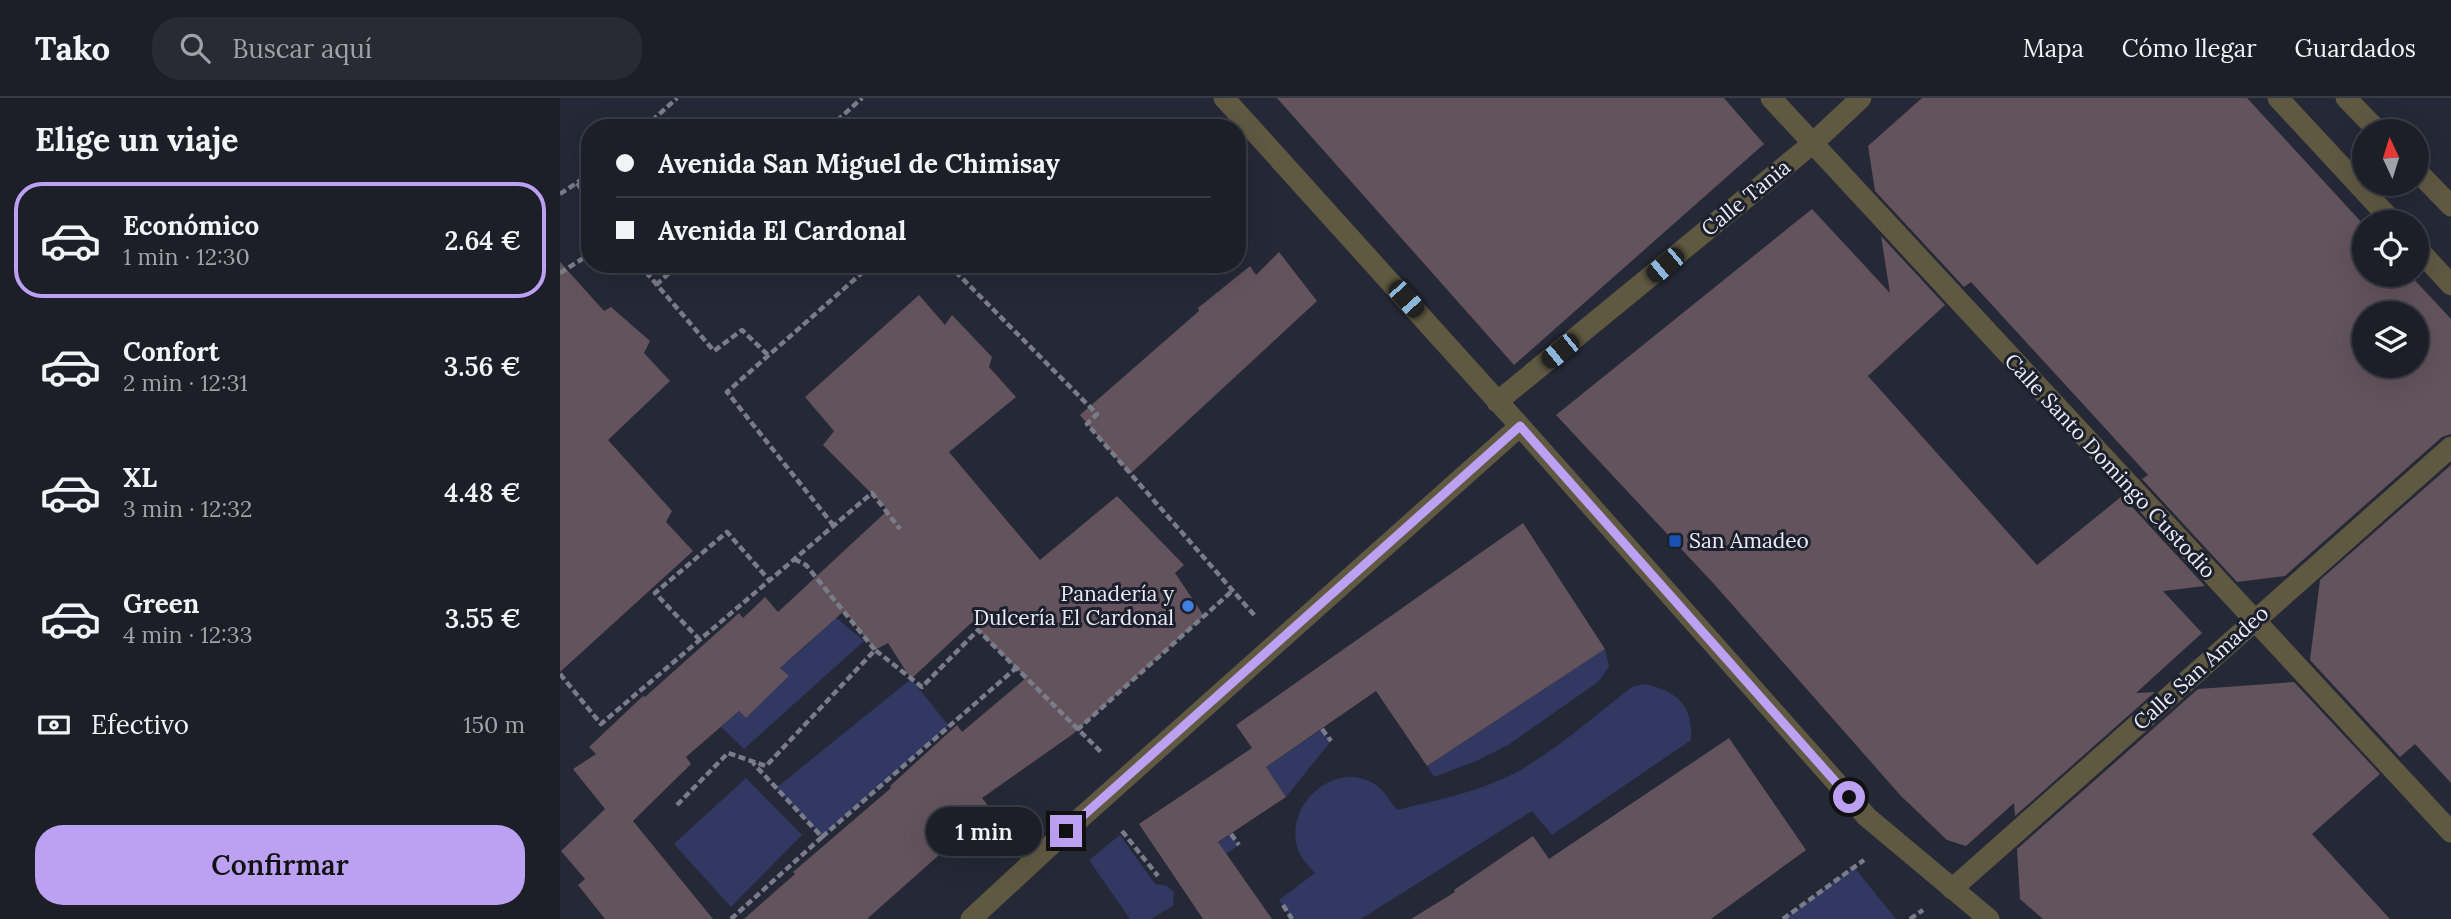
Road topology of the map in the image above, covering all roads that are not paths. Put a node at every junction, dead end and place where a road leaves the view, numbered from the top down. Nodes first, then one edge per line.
1 (1224, 98) edge
2 (1771, 98) edge
3 (1861, 98) edge
4 (2278, 98) edge
5 (2346, 98) edge
6 (1243, 119) edge
7 (2366, 119) edge
8 (1246, 122) edge
9 (1812, 144) junction
10 (2429, 183) edge
11 (2451, 206) edge
12 (2382, 210) edge
13 (2429, 261) edge
14 (2451, 285) edge
15 (1497, 402) junction
16 (1520, 426) junction
17 (2451, 447) edge
18 (2253, 621) junction
19 (2451, 832) edge
20 (1952, 889) junction
21 (971, 919) edge
22 (1989, 919) edge

1 - 6 street
2 - 9 street, Calle Santo Domingo Custodio
3 - 9 street, Calle Tania
4 - 12 street
5 - 7 street
8 - 15 street
9 - 15 street, Calle Tania
9 - 18 street, Calle Santo Domingo Custodio
10 - 11 street
13 - 14 street
15 - 16 street
16 - 20 street
16 - 21 street
17 - 18 street, Calle San Amadeo
18 - 19 street, Calle Santo Domingo Custodio
18 - 20 street, Calle San Amadeo
20 - 22 street

